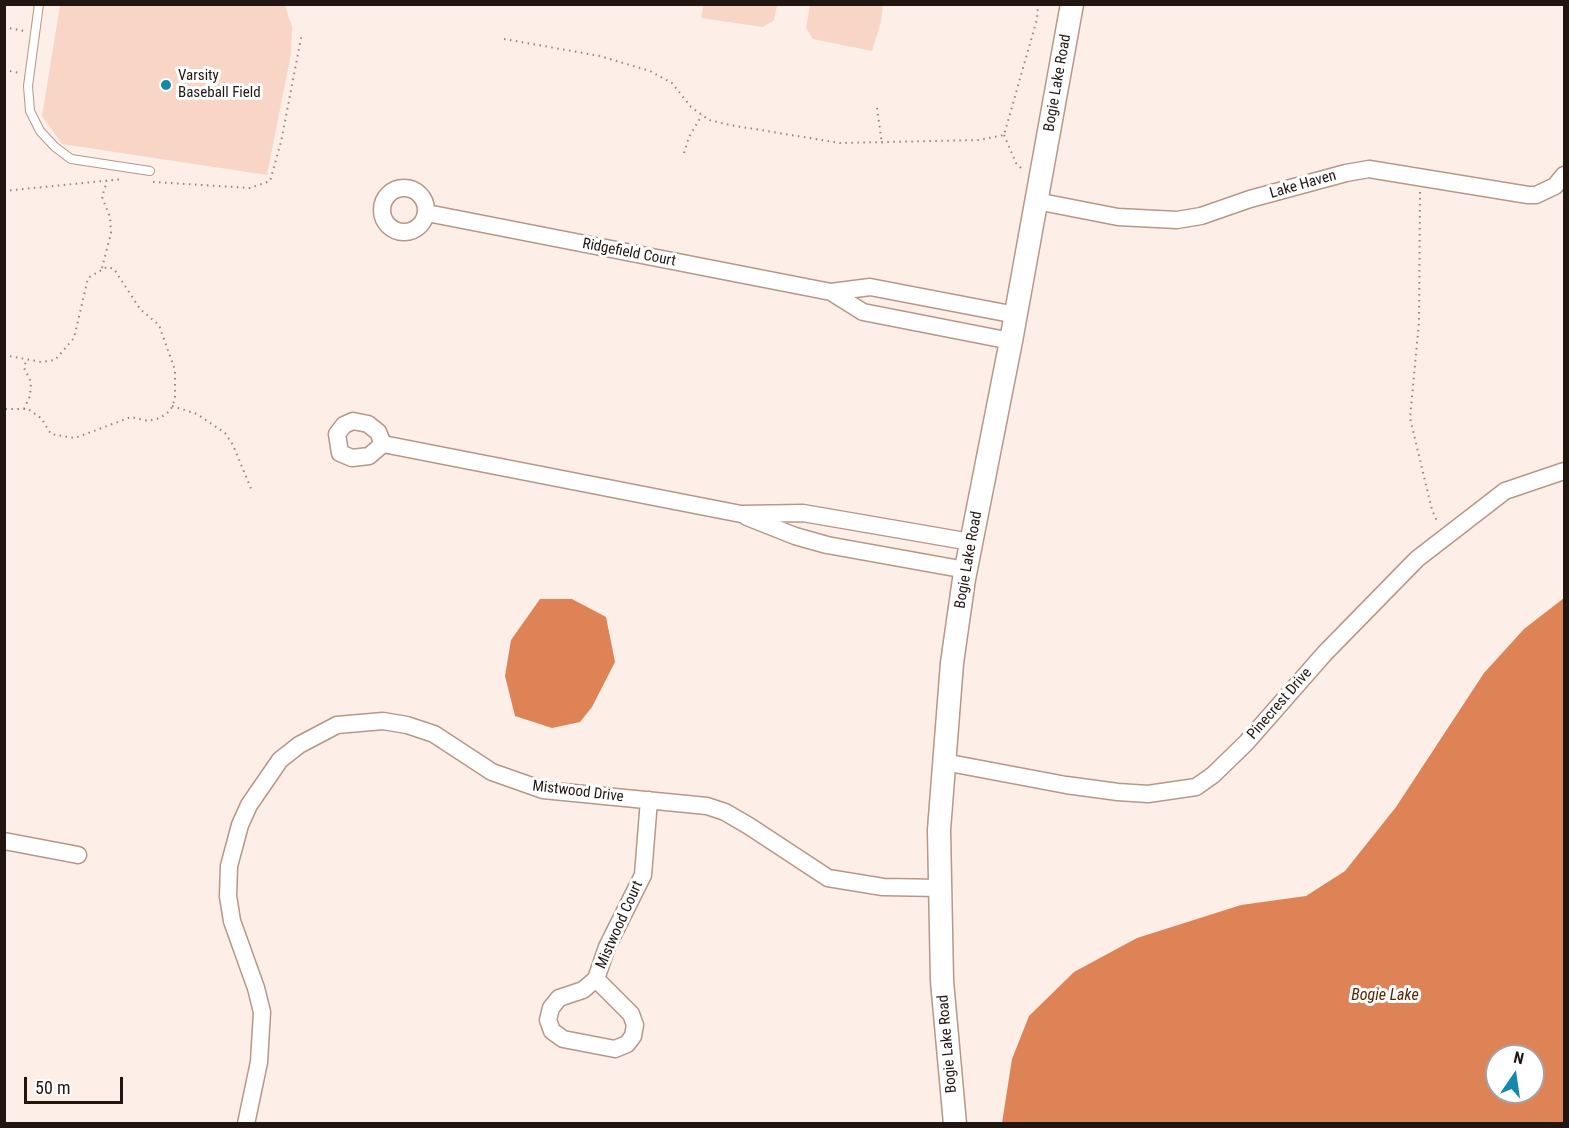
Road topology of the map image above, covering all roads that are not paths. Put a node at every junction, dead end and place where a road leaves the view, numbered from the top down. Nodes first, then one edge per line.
1 (39, 4) edge
2 (1072, 4) edge
3 (150, 171) dead end
4 (1564, 175) edge
5 (1038, 194) junction
6 (427, 213) dead end
7 (831, 292) junction
8 (1016, 315) junction
9 (1011, 341) junction
10 (383, 444) dead end
11 (1564, 471) edge
12 (741, 514) junction
13 (871, 526) junction
14 (971, 542) junction
15 (867, 552) junction
16 (966, 570) junction
17 (944, 762) junction
18 (649, 800) junction
19 (4, 841) edge
20 (78, 855) dead end
21 (941, 888) junction
22 (596, 980) junction
23 (246, 1124) edge
24 (955, 1124) edge

1 - 3 lane
2 - 5 main road, Bogie Lake Road
4 - 5 street, Lake Haven
5 - 8 main road, Bogie Lake Road
6 - 7 street, Ridgefield Court
7 - 8 street, Ridgefield Court
7 - 9 street, Ridgefield Court
8 - 9 main road, Bogie Lake Road
9 - 14 main road, Bogie Lake Road
10 - 12 street
11 - 17 street, Pinecrest Drive
12 - 13 street
12 - 15 street
13 - 14 street
13 - 15 street
14 - 16 main road, Bogie Lake Road
15 - 16 street
16 - 17 main road, Bogie Lake Road
17 - 21 main road, Bogie Lake Road
18 - 21 street, Mistwood Drive
18 - 22 street, Mistwood Court
18 - 23 street, Mistwood Drive
19 - 20 street
21 - 24 main road, Bogie Lake Road
22 - 22 street, Mistwood Court

